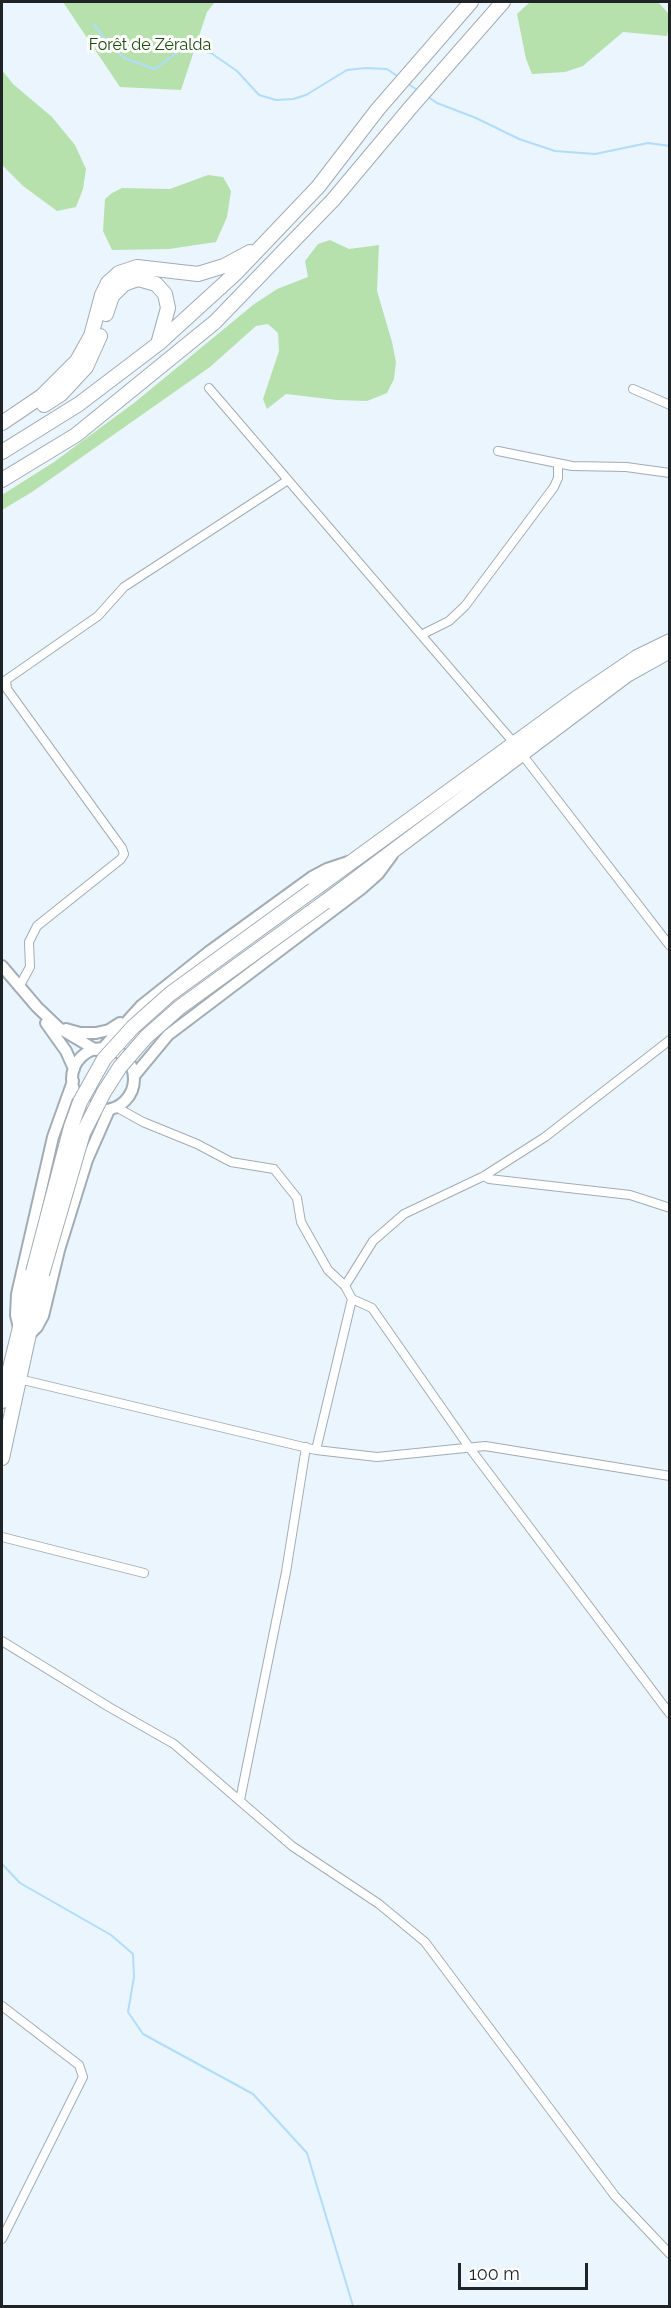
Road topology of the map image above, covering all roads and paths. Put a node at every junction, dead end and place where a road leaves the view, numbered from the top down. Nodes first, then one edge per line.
1 (471, 2) edge
2 (503, 2) edge
3 (262, 245) junction
4 (158, 344) junction
5 (209, 388) dead end
6 (633, 389) dead end
7 (669, 405) edge
8 (2, 423) edge
9 (2, 432) edge
10 (498, 451) dead end
11 (2, 452) edge
12 (558, 464) junction
13 (669, 473) edge
14 (2, 479) edge
15 (288, 480) junction
16 (421, 635) junction
17 (669, 641) edge
18 (669, 651) edge
19 (518, 748) junction
20 (394, 850) junction
21 (351, 861) junction
22 (669, 946) edge
23 (2, 966) edge
24 (2, 976) edge
25 (16, 983) junction
26 (37, 1007) junction
27 (130, 1016) junction
28 (54, 1023) junction
29 (669, 1040) edge
30 (99, 1049) junction
31 (74, 1069) junction
32 (134, 1076) junction
33 (72, 1081) junction
34 (112, 1108) junction
35 (484, 1176) junction
36 (669, 1208) edge
37 (38, 1273) junction
38 (345, 1286) junction
39 (352, 1299) junction
40 (23, 1332) junction
41 (19, 1379) junction
42 (2, 1401) edge
43 (306, 1447) junction
44 (469, 1447) junction
45 (316, 1450) junction
46 (2, 1458) edge
47 (669, 1476) edge
48 (2, 1537) edge
49 (144, 1573) dead end
50 (2, 1641) edge
51 (669, 1714) edge
52 (240, 1800) junction
53 (2, 2006) edge
54 (2, 2238) edge
55 (669, 2254) edge

1 - 3 highway
2 - 14 highway
3 - 4 highway
3 - 8 highway
4 - 9 highway
4 - 11 highway
5 - 15 street
6 - 7 street
10 - 12 street
12 - 13 street
12 - 16 street
15 - 16 street
15 - 25 street
16 - 19 street
17 - 19 highway
18 - 19 highway
19 - 20 highway
19 - 21 highway
19 - 22 street
20 - 32 main road
20 - 37 highway, bridge
21 - 27 main road
21 - 37 highway, bridge
23 - 25 main road
24 - 25 main road
25 - 26 main road
26 - 28 main road
26 - 31 main road
27 - 28 main road
27 - 30 main road
28 - 30 main road
29 - 35 street
30 - 31 main road
30 - 32 main road
31 - 33 main road
32 - 34 main road
33 - 34 main road
33 - 40 main road
34 - 38 street
34 - 40 main road
35 - 36 street
35 - 38 street
37 - 40 highway
38 - 39 street
39 - 44 street
39 - 45 street
40 - 41 highway
40 - 42 highway
41 - 43 street
41 - 46 highway
43 - 45 street
43 - 52 street
44 - 45 street
44 - 47 street
44 - 51 street
48 - 49 street
50 - 52 street
52 - 55 street
53 - 54 street

